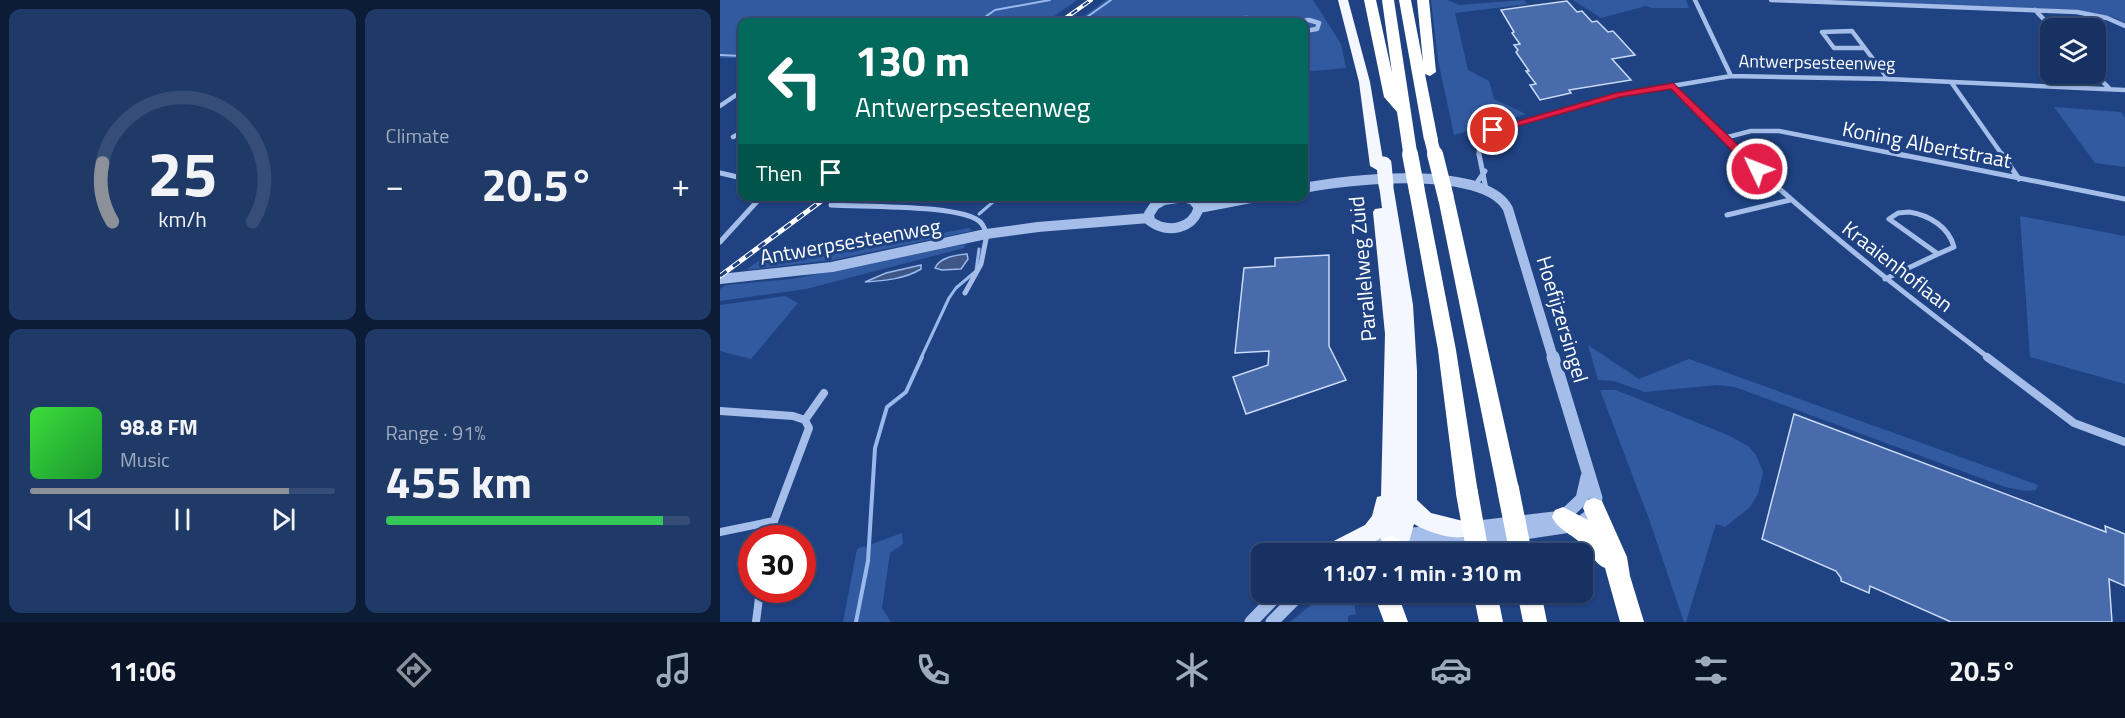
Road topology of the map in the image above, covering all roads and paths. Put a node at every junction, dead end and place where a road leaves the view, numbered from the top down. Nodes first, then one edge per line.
1 (1343, 0) edge
2 (1352, 0) edge
3 (1370, 0) edge
4 (1388, 0) edge
5 (1405, 0) edge
6 (1423, 0) edge
7 (1695, 0) edge
8 (1771, 0) edge
9 (1785, 1) edge
10 (2035, 10) junction
11 (2043, 18) edge
12 (1308, 21) edge
13 (2125, 26) edge
14 (1308, 30) edge
15 (1864, 48) junction
16 (1731, 76) junction
17 (1888, 79) junction
18 (1951, 82) junction
19 (2104, 84) edge
20 (1673, 86) junction
21 (2110, 90) junction
22 (2125, 90) edge
23 (738, 93) edge
24 (720, 98) edge
25 (727, 100) junction
26 (720, 106) edge
27 (1406, 114) junction
28 (1426, 114) junction
29 (738, 134) edge
30 (733, 136) dead end
31 (1724, 138) junction
32 (1380, 165) junction
33 (1485, 171) junction
34 (720, 173) edge
35 (738, 177) edge
36 (2019, 179) junction
37 (1382, 185) junction
38 (1308, 187) edge
39 (1474, 187) junction
40 (1486, 189) junction
41 (2125, 199) edge
42 (1790, 200) junction
43 (757, 201) edge
44 (1164, 201) edge
45 (1194, 201) edge
46 (1235, 201) edge
47 (831, 206) dead end
48 (1199, 208) junction
49 (1727, 215) dead end
50 (1149, 218) junction
51 (986, 237) junction
52 (720, 242) edge
53 (1939, 255) junction
54 (725, 278) edge
55 (1885, 279) junction
56 (965, 293) dead end
57 (824, 393) dead end
58 (720, 411) edge
59 (805, 420) junction
60 (2125, 442) edge
61 (1588, 470) junction
62 (1391, 480) junction
63 (1407, 502) junction
64 (1594, 508) junction
65 (774, 521) junction
66 (1570, 521) junction
67 (773, 525) edge
68 (1460, 529) junction
69 (720, 532) edge
70 (1356, 543) edge
71 (1394, 543) edge
72 (1476, 543) edge
73 (1519, 543) edge
74 (1618, 576) junction
75 (758, 603) edge
76 (1269, 603) edge
77 (1291, 603) edge
78 (1388, 603) edge
79 (1395, 603) edge
80 (1487, 603) edge
81 (1531, 603) edge
82 (756, 622) edge
83 (1251, 622) edge
84 (1272, 622) edge
85 (1396, 622) edge
86 (1491, 622) edge
87 (1535, 622) edge
88 (1632, 622) edge

1 - 32 highway, Parallelweg Zuid
2 - 32 highway, Parallelweg Zuid
3 - 27 highway
4 - 27 highway
5 - 28 highway
6 - 28 highway
7 - 16 street
8 - 9 street
9 - 10 street
10 - 11 street
10 - 13 street
12 - 14 street
15 - 15 street
15 - 17 street
16 - 17 street, Antwerpsesteenweg
16 - 20 street, Antwerpsesteenweg
17 - 18 street, Antwerpsesteenweg
18 - 21 street, Antwerpsesteenweg
18 - 36 street
19 - 21 street
20 - 31 street, Kraaienhoflaan
20 - 33 street, Antwerpsesteenweg
21 - 22 street, Antwerpsesteenweg
23 - 25 street
24 - 25 street
25 - 26 street
27 - 72 highway, bridge
28 - 73 highway, bridge
29 - 30 street
31 - 36 street, Koning Albertstraat
31 - 42 street, Kraaienhoflaan
32 - 37 highway, Parallelweg Zuid
33 - 39 street
33 - 40 street, Antwerpsesteenweg
34 - 35 street
36 - 41 street, Koning Albertstraat
37 - 62 highway, Parallelweg Zuid
37 - 63 highway, Parallelweg Zuid
38 - 39 street
39 - 40 street
40 - 61 street, Hoefijzersingel
42 - 49 street
42 - 55 street, Kraaienhoflaan
43 - 52 street
44 - 50 street
45 - 48 street
46 - 48 street
47 - 51 street, Antwerpsesteenweg
48 - 50 street
50 - 51 street, Antwerpsesteenweg
51 - 54 street, Antwerpsesteenweg
51 - 56 street
53 - 53 street
53 - 55 street
55 - 60 street, Kraaienhoflaan
57 - 59 street
58 - 59 street
59 - 65 street
61 - 64 street, Hoefijzersingel
61 - 66 street, Hoefijzersingel
62 - 70 highway
62 - 71 highway, Parallelweg Zuid
63 - 68 highway
63 - 71 highway, Parallelweg Zuid
64 - 66 street
64 - 74 highway
65 - 67 street
65 - 69 street
66 - 68 street
66 - 71 street
66 - 74 highway
68 - 71 street
74 - 88 highway
75 - 82 street
76 - 83 street
77 - 84 street
78 - 85 highway
79 - 85 highway
80 - 86 highway
81 - 87 highway

